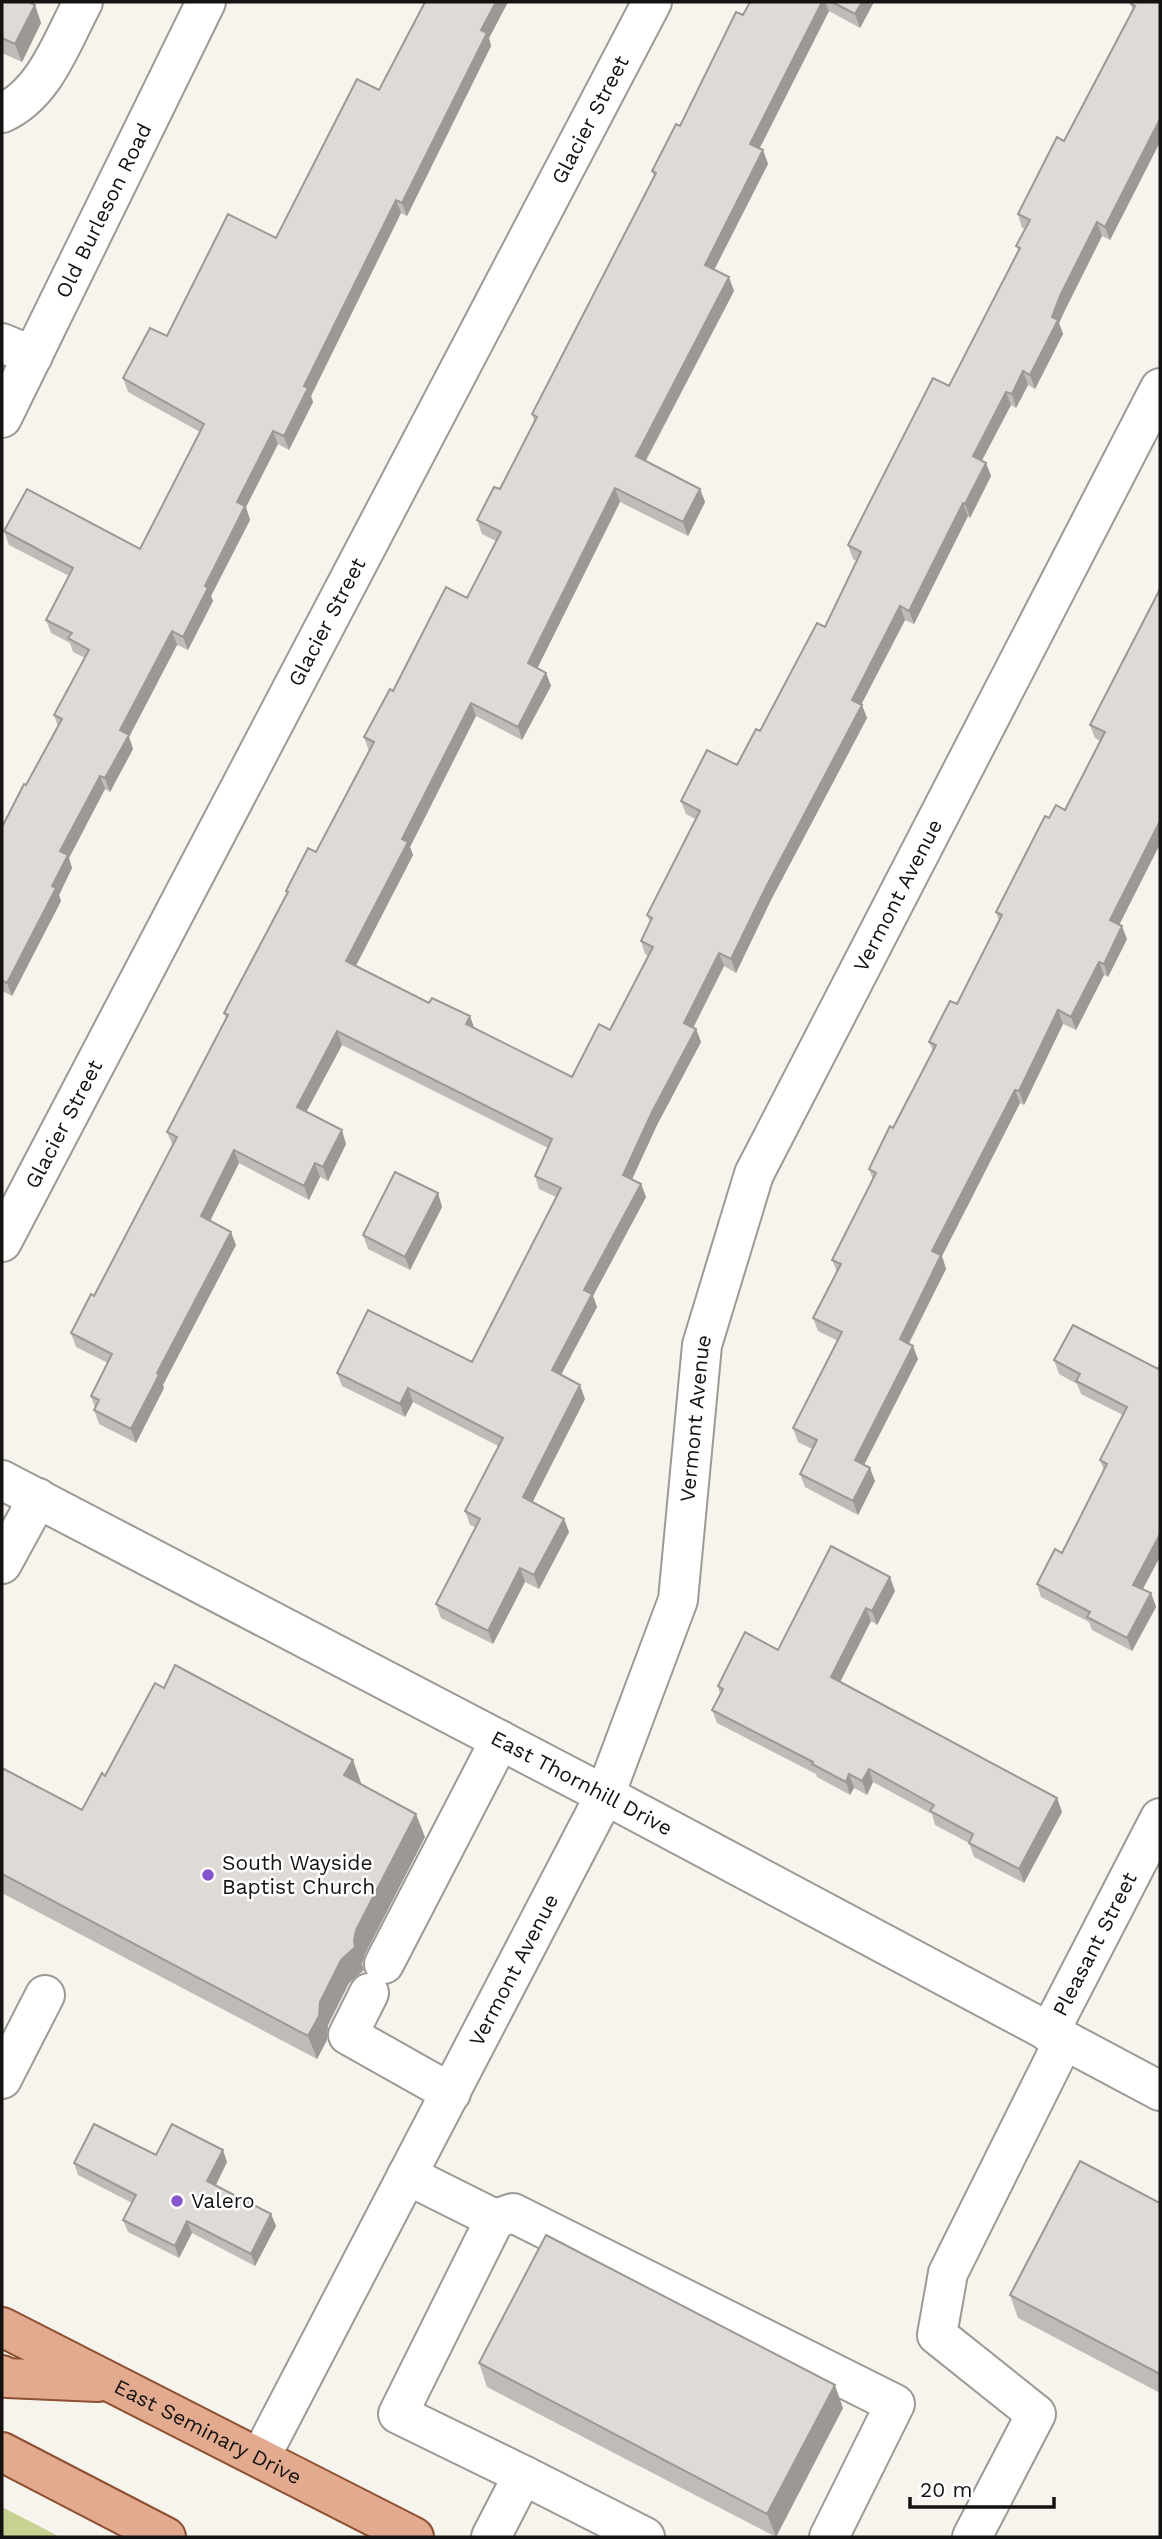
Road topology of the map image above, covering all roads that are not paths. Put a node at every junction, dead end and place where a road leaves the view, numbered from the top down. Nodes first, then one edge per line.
1 (83, 2) edge
2 (206, 2) edge
3 (652, 2) edge
4 (2, 113) edge
5 (17, 349) edge
6 (1160, 388) edge
7 (2, 418) edge
8 (2, 1242) edge
9 (2, 1480) edge
10 (37, 1498) junction
11 (2, 1564) edge
12 (500, 1740) junction
13 (606, 1795) junction
14 (1160, 1818) edge
15 (45, 1995) dead end
16 (1057, 2036) junction
17 (2, 2079) edge
18 (1160, 2091) edge
19 (451, 2093) junction
20 (407, 2175) junction
21 (495, 2219) junction
22 (2, 2327) edge
23 (2, 2375) edge
24 (111, 2382) junction
25 (2, 2452) edge
26 (260, 2458) junction
27 (523, 2476) junction
28 (166, 2537) edge
29 (414, 2537) edge
30 (491, 2537) edge
31 (645, 2537) edge
32 (829, 2537) edge
33 (972, 2537) edge

1 - 4 street
2 - 5 street, Old Burleson Road
3 - 8 street, Glacier Street
5 - 7 street, Old Burleson Road
6 - 13 street, Vermont Avenue
9 - 10 street, East Thornhill Drive
10 - 11 street
10 - 12 street, East Thornhill Drive
12 - 13 street, East Thornhill Drive
12 - 19 street
13 - 16 street, East Thornhill Drive
13 - 19 street, Vermont Avenue
14 - 16 street, Pleasant Street
15 - 17 street
16 - 18 street, East Thornhill Drive
16 - 33 street, Pleasant Street
19 - 20 street, Vermont Avenue
20 - 21 street
20 - 26 street, Vermont Avenue
21 - 27 street
21 - 32 street
22 - 24 main road, East Seminary Drive
23 - 24 main road
24 - 26 main road, East Seminary Drive
25 - 28 main road
26 - 29 main road, East Seminary Drive
27 - 30 street
27 - 31 street

